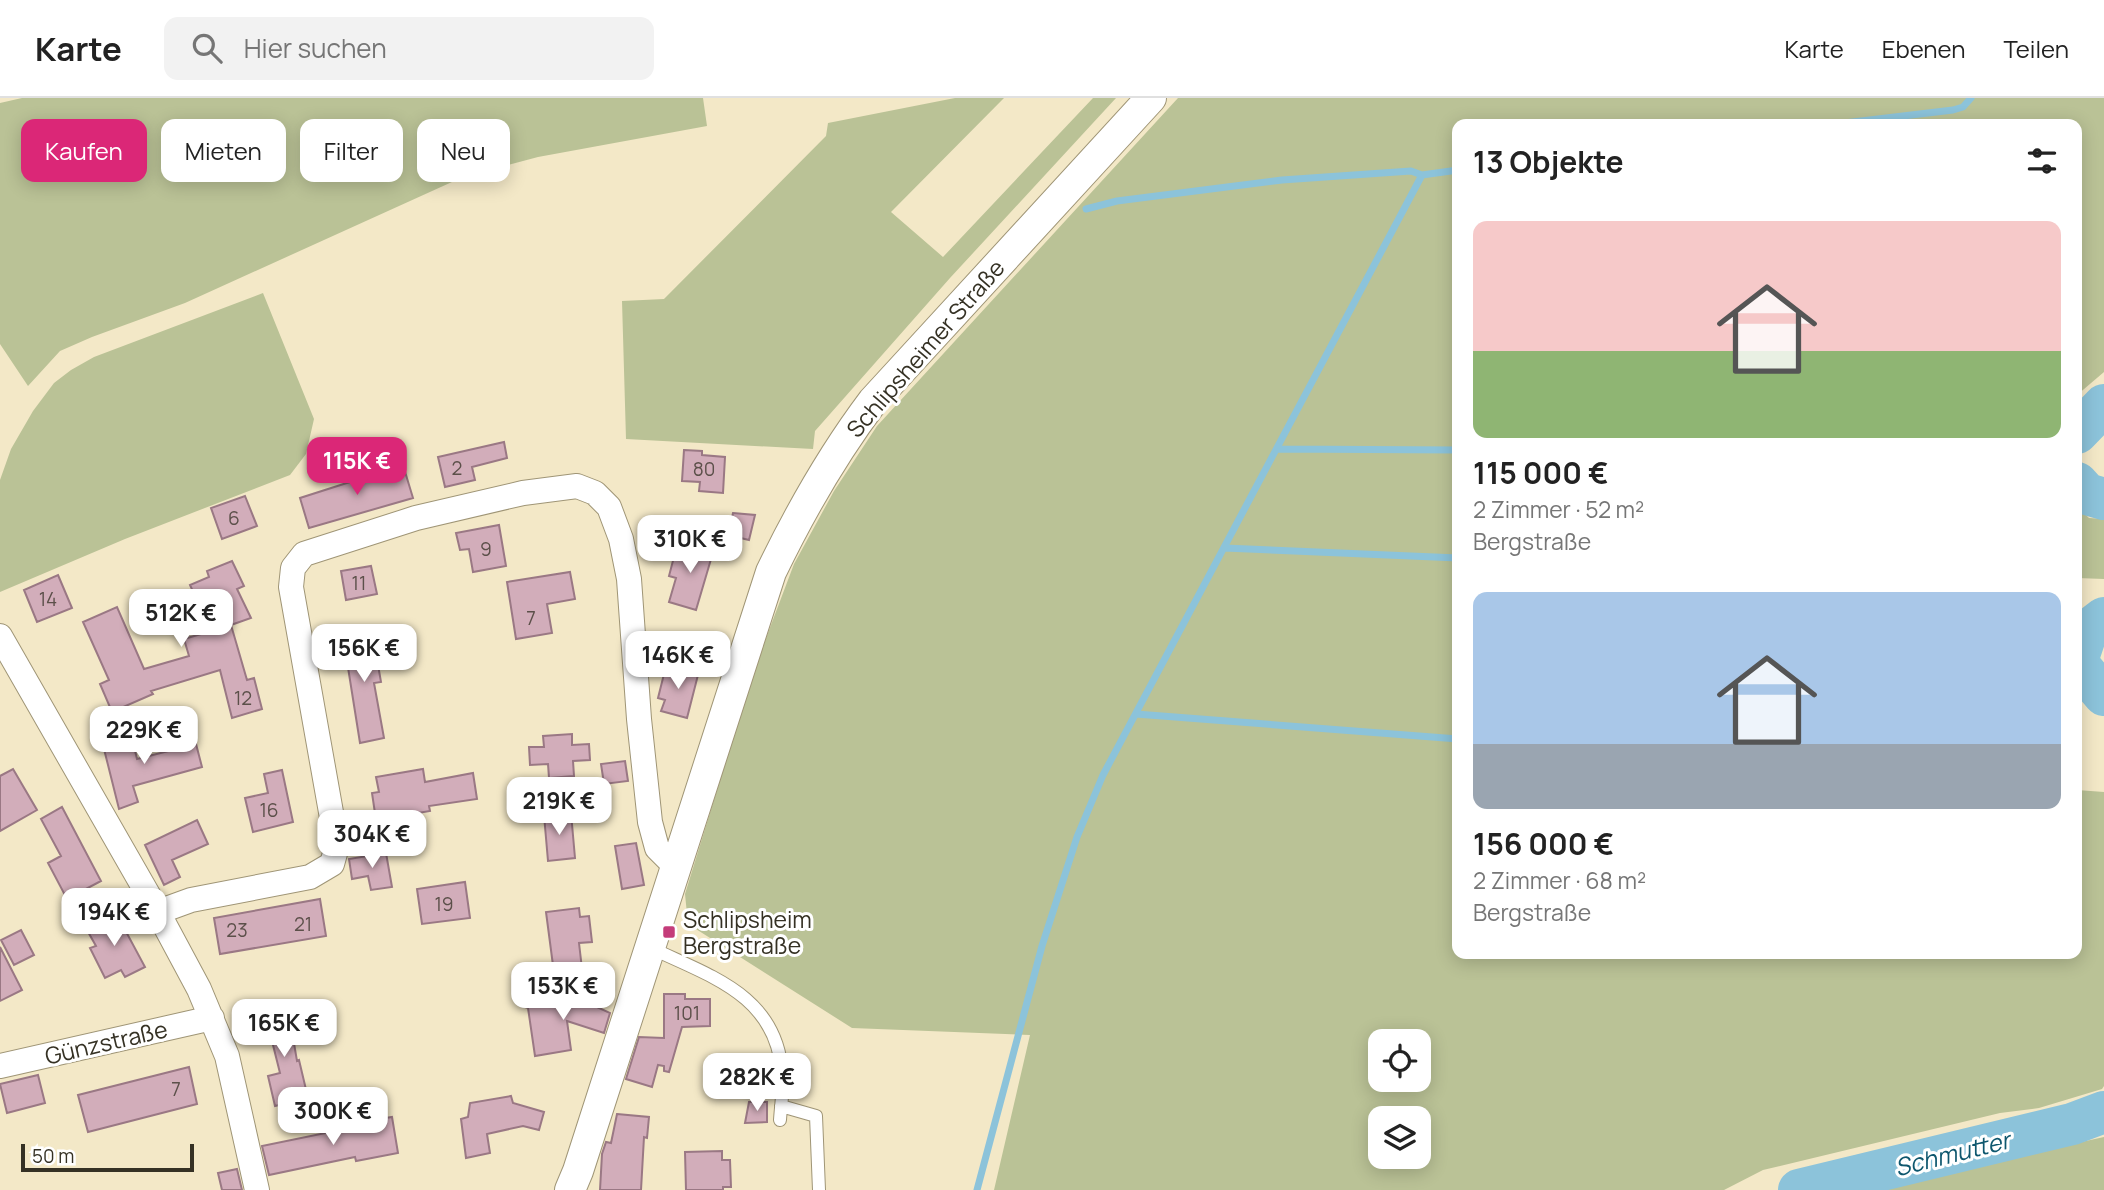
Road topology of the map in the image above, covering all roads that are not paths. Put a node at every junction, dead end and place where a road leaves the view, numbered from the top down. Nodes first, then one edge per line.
1 (1151, 98) edge
2 (3, 646) edge
3 (675, 866) junction
4 (158, 912) junction
5 (649, 947) junction
6 (212, 1018) junction
7 (0, 1066) edge
8 (781, 1106) junction
9 (780, 1120) dead end
10 (257, 1190) edge
11 (569, 1190) edge
12 (819, 1190) edge

1 - 3 street, Schlipsheimer Straße
2 - 4 street
3 - 4 street
3 - 5 street, Schlipsheimer Straße
4 - 6 street
5 - 8 lane
5 - 11 street, Schlipsheimer Straße
6 - 7 street, Günzstraße
6 - 10 street
8 - 9 lane
8 - 12 lane

